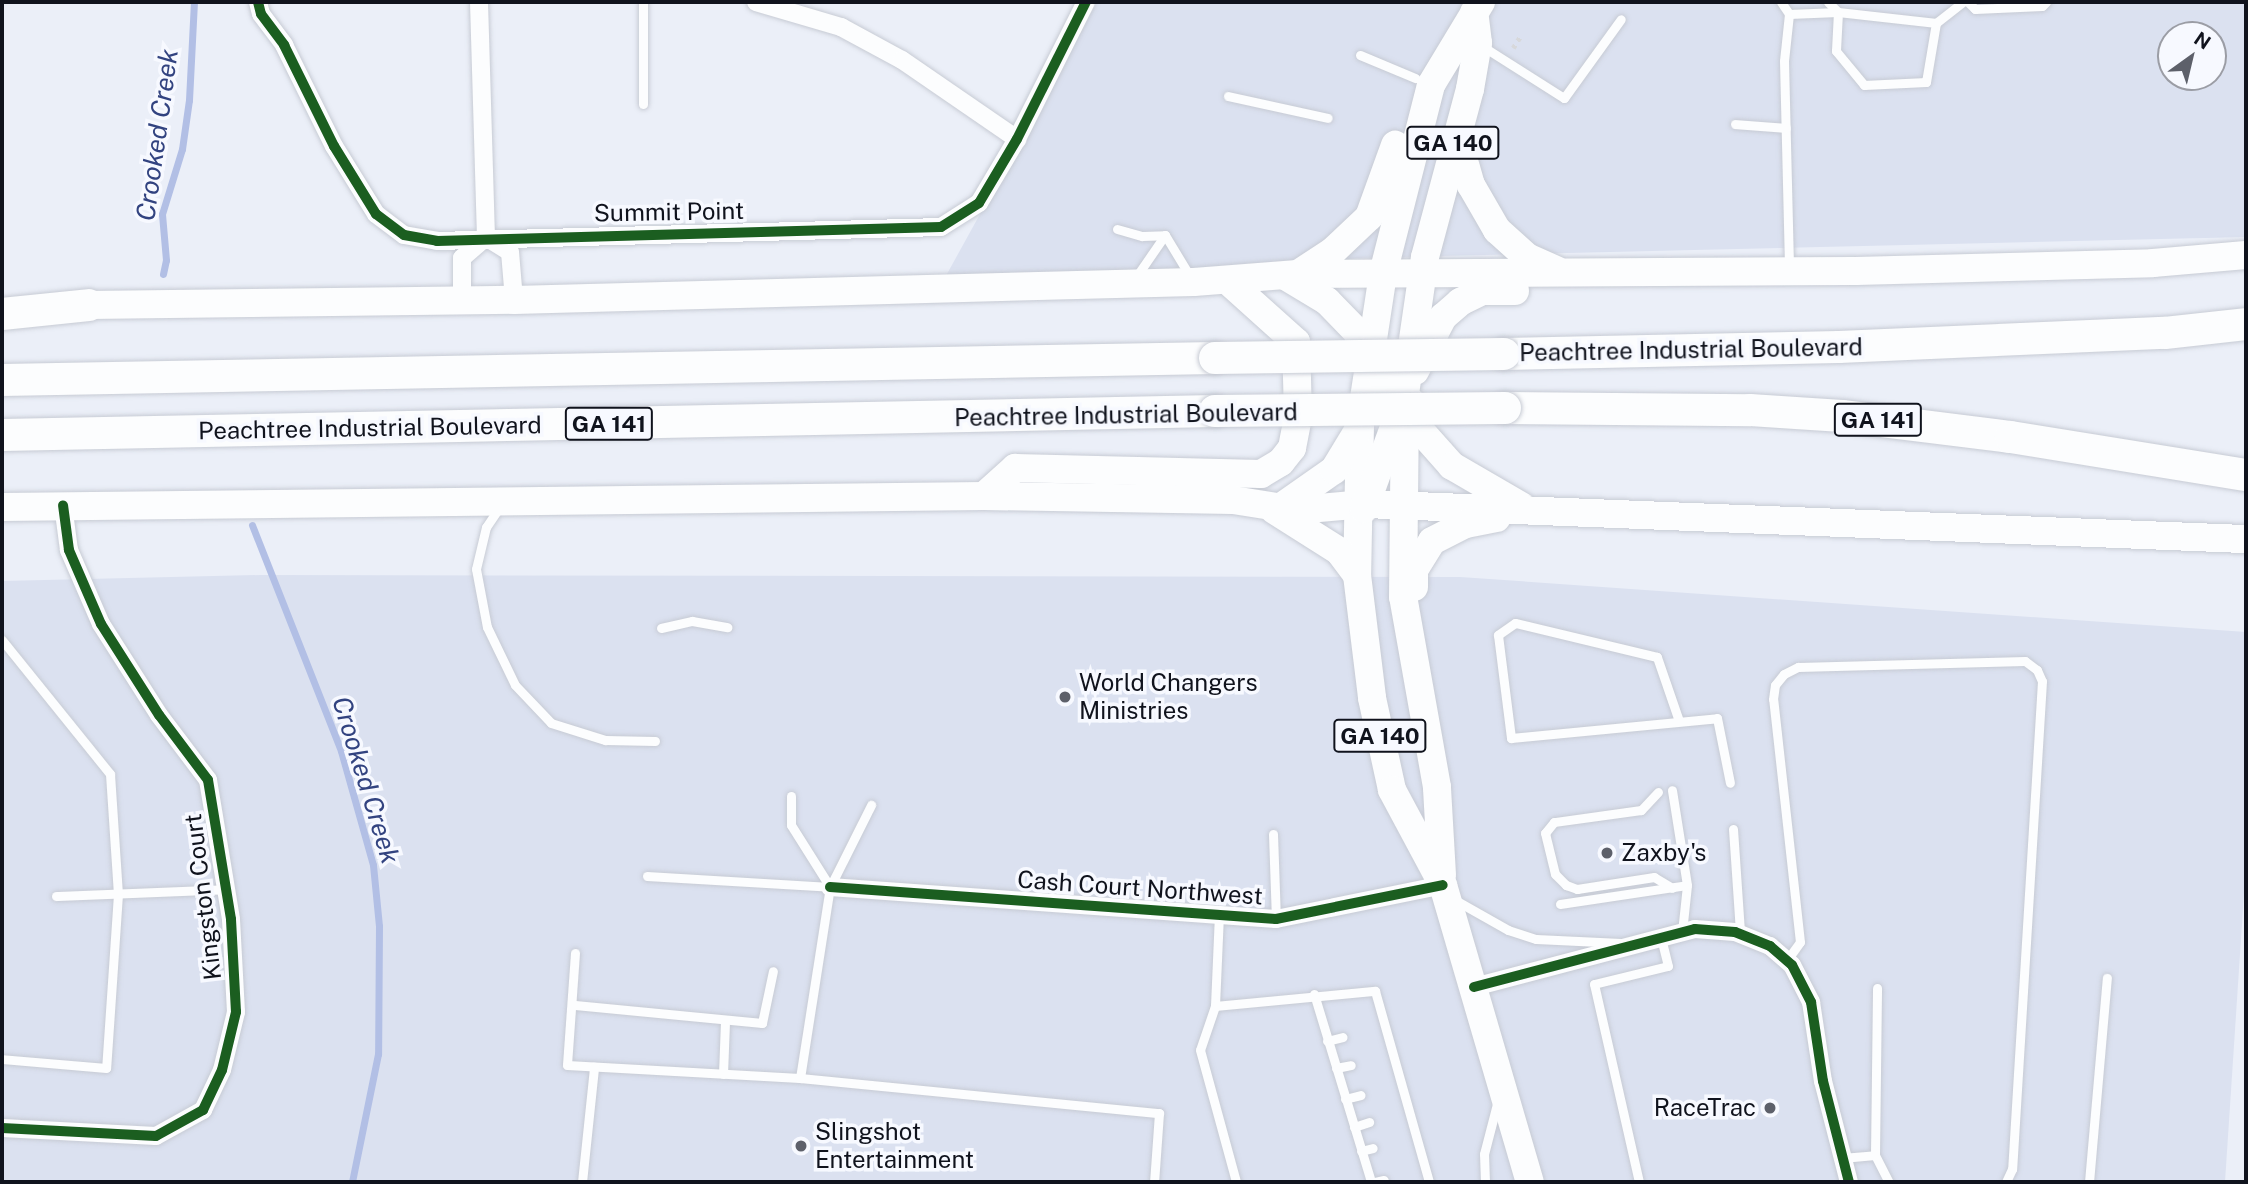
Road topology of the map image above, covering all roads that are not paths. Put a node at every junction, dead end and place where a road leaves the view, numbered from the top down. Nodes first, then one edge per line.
1 (258, 2) edge
2 (479, 2) edge
3 (643, 2) edge
4 (756, 2) edge
5 (1086, 2) edge
6 (1780, 2) edge
7 (1828, 2) edge
8 (1963, 2) edge
9 (1968, 2) edge
10 (2046, 2) edge
11 (1477, 5) edge
12 (1838, 12) junction
13 (1789, 15) junction
14 (1621, 19) dead end
15 (1936, 23) junction
16 (1478, 43) junction
17 (1360, 55) dead end
18 (1415, 78) junction
19 (1228, 96) dead end
20 (643, 104) dead end
21 (1328, 118) dead end
22 (1735, 124) dead end
23 (1786, 128) junction
24 (1456, 132) junction
25 (1017, 139) junction
26 (1117, 229) dead end
27 (1165, 235) junction
28 (486, 237) junction
29 (2246, 255) edge
30 (1856, 271) junction
31 (1562, 272) junction
32 (1789, 272) junction
33 (1401, 274) junction
34 (1291, 275) junction
35 (1227, 280) junction
36 (1130, 282) junction
37 (1194, 282) junction
38 (462, 300) junction
39 (514, 300) junction
40 (89, 305) joint
41 (2, 314) edge
42 (2246, 324) edge
43 (2, 380) edge
44 (1396, 391) junction
45 (1360, 425) junction
46 (2, 435) edge
47 (2246, 475) edge
48 (984, 496) junction
49 (507, 498) junction
50 (1272, 504) junction
51 (1361, 504) junction
52 (63, 505) junction
53 (1403, 506) junction
54 (2, 507) edge
55 (1534, 512) junction
56 (2246, 539) edge
57 (1357, 575) junction
58 (727, 627) dead end
59 (661, 628) dead end
60 (2, 640) edge
61 (1679, 721) junction
62 (655, 741) dead end
63 (1730, 783) dead end
64 (1437, 787) junction
65 (1672, 790) dead end
66 (1658, 792) dead end
67 (792, 796) dead end
68 (872, 805) dead end
69 (1733, 829) dead end
70 (1273, 834) dead end
71 (647, 876) dead end
72 (1687, 886) junction
73 (831, 887) junction
74 (1672, 888) junction
75 (227, 890) junction
76 (1444, 890) junction
77 (118, 894) junction
78 (56, 896) dead end
79 (1560, 904) dead end
80 (1219, 914) junction
81 (1276, 919) junction
82 (1682, 932) junction
83 (1740, 933) junction
84 (1661, 935) junction
85 (1629, 943) junction
86 (575, 953) dead end
87 (1787, 960) junction
88 (773, 971) dead end
89 (2107, 978) dead end
90 (1474, 987) junction
91 (1877, 988) dead end
92 (1314, 994) junction
93 (575, 1005) junction
94 (1215, 1006) junction
95 (725, 1021) junction
96 (1385, 1026) junction
97 (1372, 1029) dead end
98 (1343, 1037) dead end
99 (1327, 1041) junction
100 (2, 1059) edge
101 (1351, 1065) dead end
102 (594, 1067) junction
103 (1336, 1068) junction
104 (723, 1074) junction
105 (800, 1078) junction
106 (1503, 1078) junction
107 (1362, 1095) dead end
108 (1345, 1099) junction
109 (1408, 1109) junction
110 (1398, 1113) dead end
111 (1369, 1122) dead end
112 (1354, 1127) junction
113 (2, 1128) edge
114 (1416, 1138) junction
115 (1406, 1139) dead end
116 (1373, 1148) dead end
117 (1361, 1151) junction
118 (1875, 1156) junction
119 (1842, 1158) junction
120 (1377, 1181) edge
121 (582, 1182) edge
122 (1154, 1182) edge
123 (1236, 1182) edge
124 (1429, 1182) edge
125 (1485, 1182) edge
126 (1530, 1182) edge
127 (1639, 1182) edge
128 (1849, 1182) edge
129 (1889, 1182) edge
130 (2006, 1182) edge
131 (2089, 1182) edge

1 - 28 street, Summit Point
2 - 28 street
3 - 20 lane
4 - 25 street
5 - 25 street, Summit Point
6 - 13 lane
7 - 12 lane
8 - 15 lane
9 - 10 lane
11 - 16 main road, GA 140
11 - 18 main road
11 - 33 main road, GA 140
12 - 13 lane
12 - 15 lane
12 - 15 lane
13 - 23 lane
14 - 16 lane
16 - 24 main road, GA 140
17 - 18 lane
18 - 34 main road
19 - 21 lane
22 - 23 lane
23 - 32 lane
24 - 31 main road
24 - 33 main road, GA 140
25 - 28 street, Summit Point
26 - 27 lane
27 - 36 lane
27 - 37 lane
28 - 38 street
28 - 39 street
29 - 30 main road
30 - 32 main road
30 - 44 main road
31 - 32 main road
31 - 33 main road
33 - 34 main road
33 - 44 main road, GA 140
33 - 44 main road, GA 140
33 - 44 main road
34 - 35 main road
34 - 44 main road
35 - 37 main road
35 - 48 main road
36 - 37 main road
36 - 39 main road
38 - 39 main road
38 - 40 main road
40 - 41 highway
42 - 43 highway, Peachtree Industrial Boulevard / GA 141, bridge
44 - 45 main road
44 - 51 main road
44 - 53 main road, GA 140
44 - 55 main road
45 - 50 main road
45 - 51 main road, GA 140
46 - 47 highway, Peachtree Industrial Boulevard / GA 141, bridge
48 - 49 main road
48 - 50 main road
49 - 52 main road
49 - 62 lane
50 - 51 main road
50 - 57 main road
51 - 53 main road
51 - 57 main road, GA 140
52 - 54 main road
52 - 75 street, Kingston Court
53 - 55 main road
53 - 64 main road, GA 140
55 - 56 main road
55 - 64 main road
57 - 76 main road, GA 140
58 - 59 lane
60 - 77 lane
61 - 61 lane
61 - 63 lane
64 - 76 main road, GA 140
65 - 72 lane
66 - 74 lane
67 - 73 lane
68 - 73 lane
69 - 83 lane
70 - 81 lane
71 - 73 lane
72 - 74 lane
72 - 82 lane
73 - 80 street, Cash Court Northwest
73 - 105 lane
74 - 79 lane
75 - 77 lane
75 - 113 street, Kingston Court
76 - 81 street, Cash Court Northwest
76 - 85 lane
76 - 90 main road, GA 140
77 - 78 lane
77 - 100 lane
80 - 81 street, Cash Court Northwest
80 - 94 lane
82 - 83 street
82 - 84 street
83 - 87 street
84 - 85 street
84 - 127 lane
85 - 90 street
86 - 93 lane
87 - 119 street
87 - 130 lane
88 - 95 lane
89 - 131 lane
90 - 106 main road, GA 140
91 - 118 lane
92 - 94 lane
92 - 96 lane
92 - 99 lane
93 - 95 lane
93 - 102 lane
94 - 123 lane
95 - 104 lane
96 - 97 lane
96 - 109 lane
98 - 99 lane
99 - 103 lane
101 - 103 lane
102 - 104 lane
102 - 121 lane
103 - 108 lane
104 - 105 lane
105 - 122 lane
106 - 125 lane
106 - 126 main road, GA 140
107 - 108 lane
108 - 112 lane
109 - 110 lane
109 - 114 lane
111 - 112 lane
112 - 117 lane
114 - 115 lane
114 - 124 lane
116 - 117 lane
117 - 120 lane
118 - 119 lane
118 - 129 lane
119 - 128 street

